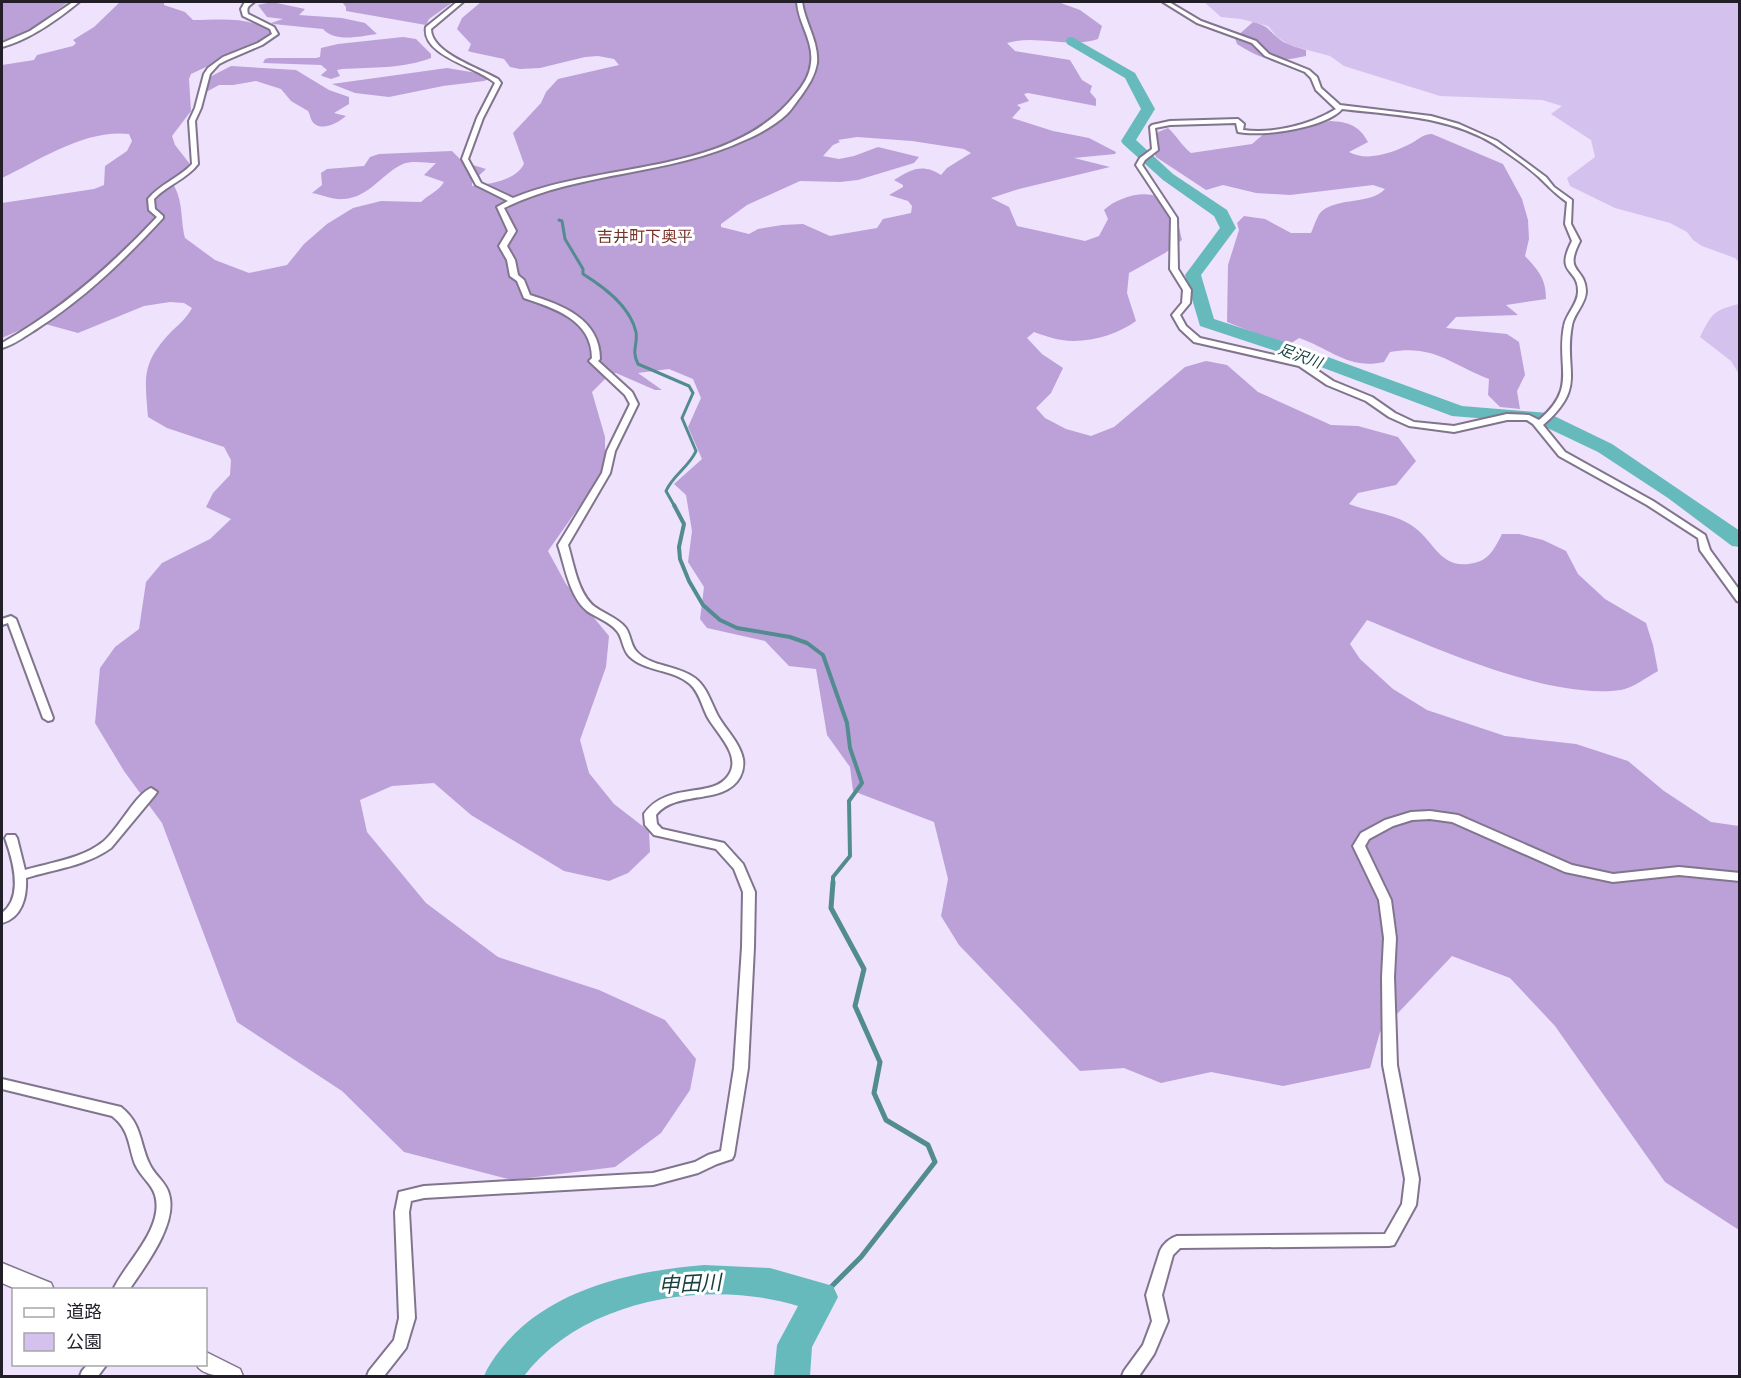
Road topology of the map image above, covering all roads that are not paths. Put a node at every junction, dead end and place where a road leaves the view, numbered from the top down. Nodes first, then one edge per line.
1 (76, 2) edge
2 (251, 2) edge
3 (460, 2) edge
4 (799, 2) edge
5 (1166, 2) edge
6 (2, 45) edge
7 (1338, 107) junction
8 (514, 201) junction
9 (2, 346) edge
10 (1538, 425) junction
11 (1740, 599) edge
12 (2, 622) edge
13 (48, 718) dead end
14 (151, 792) dead end
15 (11, 838) dead end
16 (19, 876) junction
17 (1740, 877) edge
18 (2, 919) edge
19 (2, 1084) edge
20 (2, 1273) edge
21 (38, 1288) edge
22 (121, 1288) edge
23 (207, 1363) edge
24 (232, 1377) edge
25 (375, 1377) edge
26 (1130, 1377) edge

1 - 6 street
2 - 9 street
3 - 8 street
4 - 8 street
5 - 7 street
7 - 10 street
7 - 10 street
8 - 25 street
10 - 11 street
12 - 13 street
14 - 16 street
15 - 16 street
16 - 18 street
17 - 26 street
19 - 22 street
20 - 21 main road
23 - 24 main road

